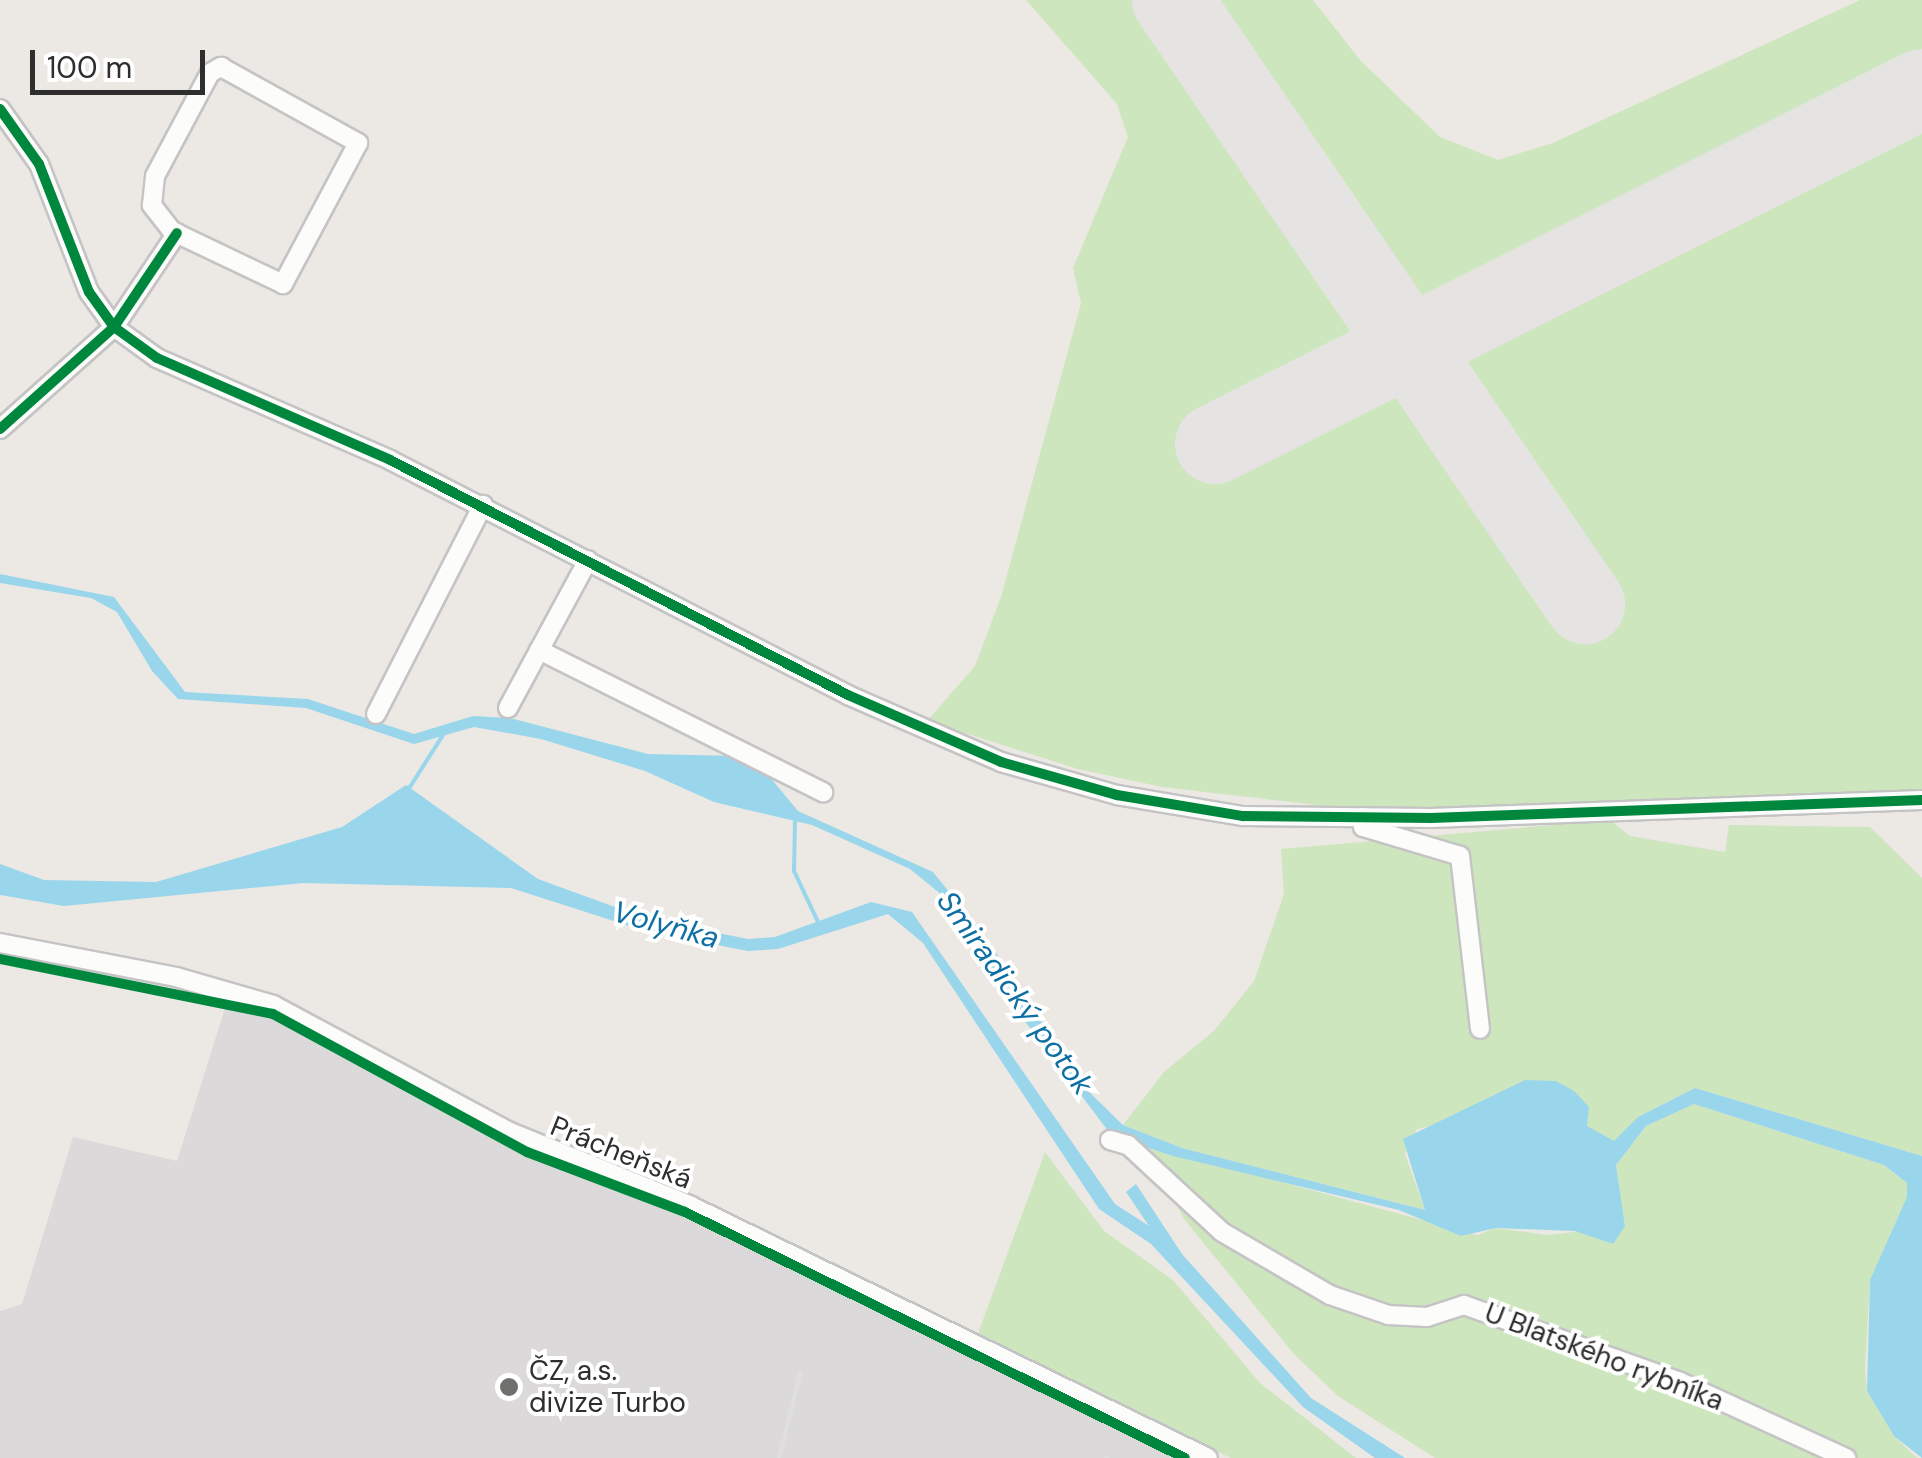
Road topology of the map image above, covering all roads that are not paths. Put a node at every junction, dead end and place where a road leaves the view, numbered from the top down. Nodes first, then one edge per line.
1 (0, 109) edge
2 (177, 233) junction
3 (114, 327) junction
4 (0, 428) edge
5 (483, 506) junction
6 (588, 560) junction
7 (539, 650) junction
8 (508, 708) dead end
9 (376, 714) dead end
10 (823, 792) dead end
11 (1922, 800) edge
12 (1363, 818) junction
13 (0, 943) edge
14 (1480, 1029) dead end
15 (1110, 1140) dead end
16 (1208, 1458) edge
17 (1846, 1458) edge

1 - 3 street
2 - 2 street
2 - 3 street
3 - 4 street
3 - 5 street
5 - 6 street
5 - 9 street
6 - 7 street
6 - 12 street
7 - 8 street
7 - 10 street
11 - 12 street
12 - 14 street
13 - 16 street, Prácheňská
15 - 17 street, U Blatského rybníka

